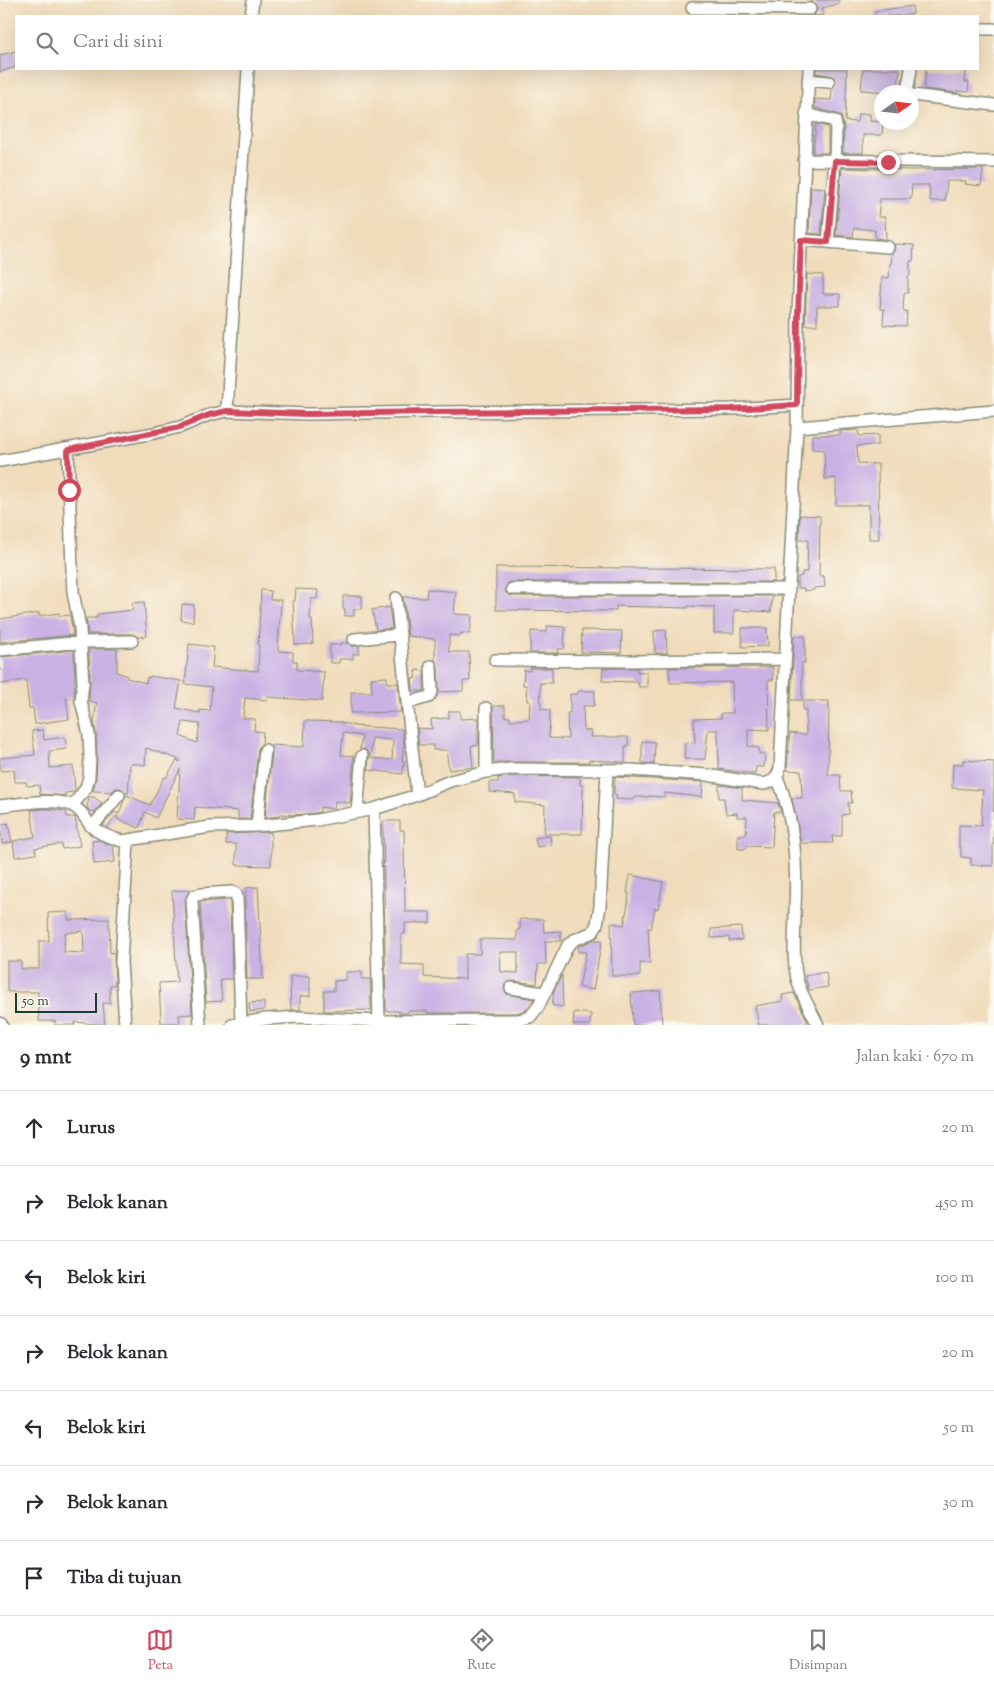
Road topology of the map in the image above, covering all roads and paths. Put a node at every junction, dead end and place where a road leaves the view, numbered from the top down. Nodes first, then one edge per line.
1 (252, 0) edge
2 (692, 8) dead end
3 (810, 9) edge
4 (251, 15) edge
5 (979, 29) edge
6 (994, 29) edge
7 (248, 70) edge
8 (911, 70) edge
9 (808, 74) edge
10 (829, 82) dead end
11 (908, 85) edge
12 (919, 96) edge
13 (994, 106) edge
14 (806, 114) junction
15 (804, 160) junction
16 (835, 161) junction
17 (994, 162) edge
18 (801, 240) junction
19 (828, 242) junction
20 (888, 247) dead end
21 (797, 405) junction
22 (227, 411) junction
23 (994, 411) edge
24 (797, 427) junction
25 (68, 450) junction
26 (0, 462) edge
27 (512, 589) dead end
28 (788, 589) junction
29 (396, 598) dead end
30 (400, 635) junction
31 (354, 639) dead end
32 (132, 641) dead end
33 (81, 642) junction
34 (0, 650) edge
35 (785, 659) junction
36 (495, 660) dead end
37 (431, 666) dead end
38 (407, 703) junction
39 (486, 708) dead end
40 (264, 750) dead end
41 (362, 756) dead end
42 (607, 770) junction
43 (486, 772) junction
44 (777, 778) junction
45 (119, 795) dead end
46 (417, 795) junction
47 (73, 805) junction
48 (0, 806) edge
49 (374, 810) junction
50 (357, 812) junction
51 (257, 826) junction
52 (92, 827) junction
53 (128, 841) junction
54 (511, 988) dead end
55 (544, 993) junction
56 (379, 1021) junction
57 (530, 1021) edge
58 (237, 1024) edge
59 (125, 1025) edge
60 (200, 1025) edge
61 (818, 1025) edge

1 - 4 street
2 - 3 street
5 - 6 street
7 - 22 street
8 - 11 street
9 - 10 street
9 - 14 street
12 - 13 street
14 - 15 street
14 - 16 street
15 - 16 street
15 - 18 street
16 - 17 street
16 - 19 street
18 - 19 street
18 - 21 street
19 - 20 street
21 - 22 street
21 - 24 street
22 - 25 street
23 - 24 street
24 - 28 street
25 - 26 street
25 - 33 street
27 - 28 street
28 - 35 street
29 - 30 street
30 - 31 street
30 - 38 street
32 - 33 street
33 - 34 street
33 - 47 street
35 - 36 street
35 - 44 street
37 - 38 street
38 - 46 street
39 - 43 street
40 - 51 street
41 - 50 street
42 - 43 street
42 - 44 street
42 - 55 street
43 - 46 street
44 - 61 street
45 - 52 street
46 - 49 street
47 - 48 street
47 - 52 street
49 - 50 street
49 - 56 street
50 - 51 street
51 - 53 street
52 - 53 street
53 - 59 street
54 - 55 street
55 - 57 street
56 - 57 street
56 - 58 street
58 - 60 street

